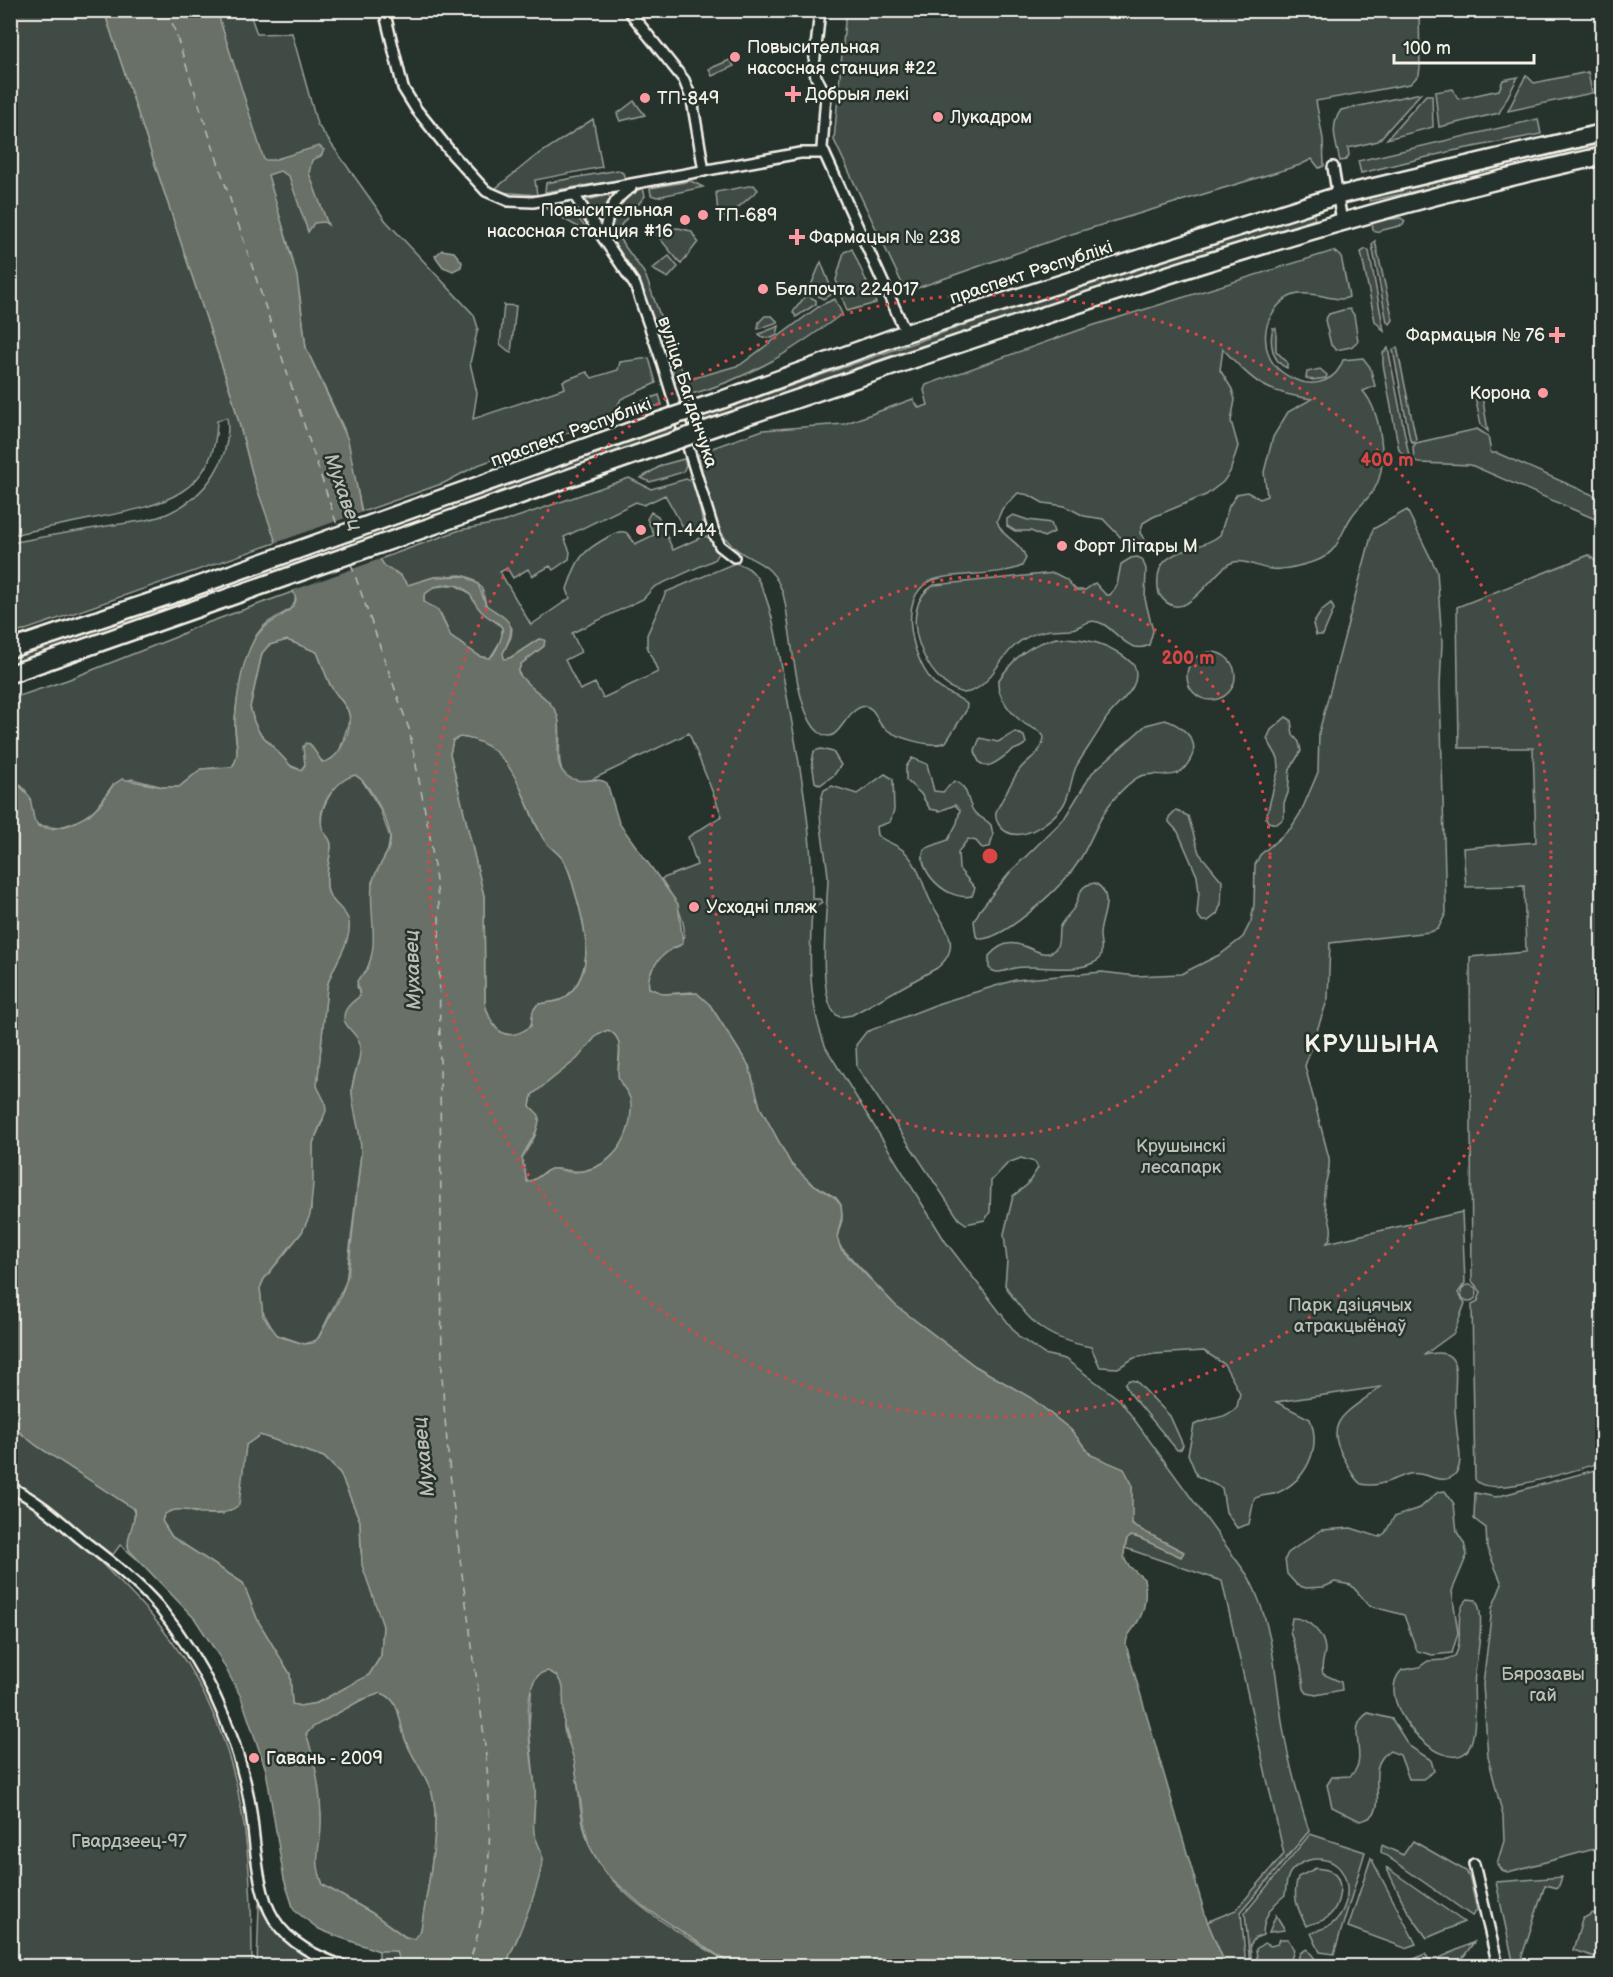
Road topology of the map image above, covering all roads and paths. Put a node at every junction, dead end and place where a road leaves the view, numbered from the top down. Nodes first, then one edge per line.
1 (384, 10) edge
2 (628, 10) edge
3 (820, 10) edge
4 (1602, 133) edge
5 (824, 153) junction
6 (1602, 156) edge
7 (1333, 167) dead end
8 (704, 171) junction
9 (643, 183) junction
10 (574, 195) junction
11 (1336, 196) junction
12 (1342, 222) junction
13 (604, 239) junction
14 (906, 333) junction
15 (734, 557) dead end
16 (10, 650) edge
17 (10, 674) edge
18 (10, 1487) edge
19 (1474, 1864) dead end
20 (344, 1966) edge
21 (1498, 1966) edge

1 - 10 street
2 - 8 street
3 - 5 street
4 - 11 highway, праспект Рэспублікі
5 - 8 street
5 - 14 street
6 - 12 highway
7 - 11 street
8 - 9 street
9 - 10 street
9 - 13 street
10 - 13 street, вуліца Багданчука
11 - 12 street
11 - 14 highway, праспект Рэспублікі
12 - 17 highway, bridge
13 - 15 street, вуліца Багданчука
14 - 16 highway, праспект Рэспублікі, bridge
18 - 20 street
19 - 21 street

